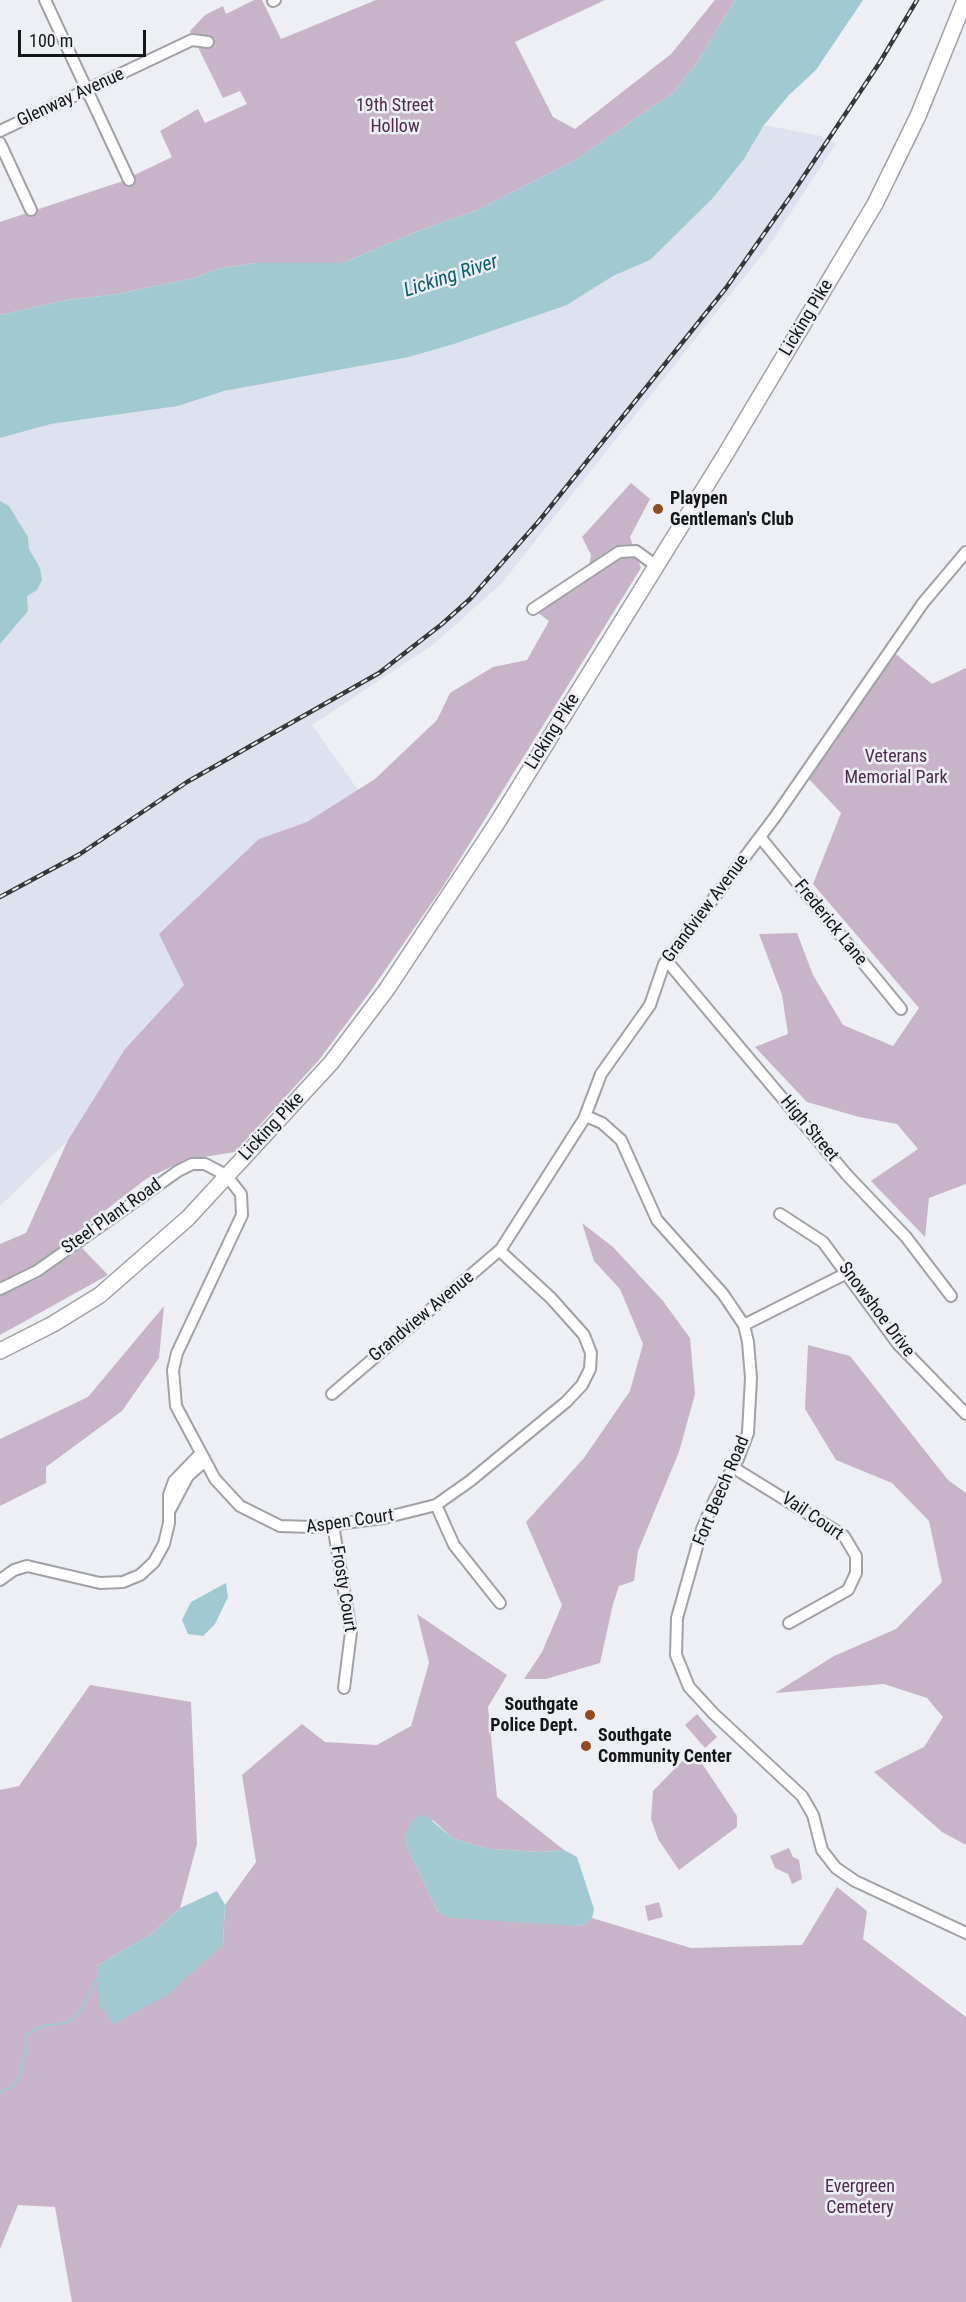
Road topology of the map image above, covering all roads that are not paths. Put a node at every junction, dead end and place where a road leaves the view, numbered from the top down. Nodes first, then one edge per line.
1 (45, 0) edge
2 (965, 0) edge
3 (208, 42) dead end
4 (87, 90) junction
5 (0, 131) edge
6 (0, 143) edge
7 (129, 180) dead end
8 (31, 210) dead end
9 (964, 560) edge
10 (655, 565) junction
11 (533, 609) dead end
12 (760, 837) junction
13 (667, 961) junction
14 (901, 1009) dead end
15 (586, 1116) junction
16 (226, 1175) junction
17 (780, 1214) dead end
18 (500, 1251) junction
19 (847, 1273) junction
20 (0, 1289) edge
21 (951, 1296) dead end
22 (744, 1325) junction
23 (0, 1351) edge
24 (332, 1394) dead end
25 (966, 1414) edge
26 (203, 1457) junction
27 (734, 1468) junction
28 (436, 1505) junction
29 (333, 1525) junction
30 (0, 1580) edge
31 (500, 1603) dead end
32 (789, 1623) dead end
33 (344, 1688) dead end
34 (966, 1933) edge

1 - 4 street
2 - 10 main road, Licking Pike
3 - 4 street, Glenway Avenue
4 - 5 street, Glenway Avenue
4 - 7 street
6 - 8 street
9 - 12 street, Grandview Avenue
10 - 11 street
10 - 16 main road, Licking Pike
12 - 13 street, Grandview Avenue
12 - 14 street, Frederick Lane
13 - 15 street, Grandview Avenue
13 - 21 street, High Street
15 - 18 street, Grandview Avenue
15 - 22 street, Fort Beech Road
16 - 20 street, Steel Plant Road
16 - 23 main road, Licking Pike
16 - 26 street, Aspen Court
17 - 19 street, Snowshoe Drive
18 - 24 street, Grandview Avenue
18 - 28 street, Aspen Court
19 - 22 street
19 - 25 street, Snowshoe Drive
22 - 27 street, Fort Beech Road
26 - 29 street, Aspen Court
26 - 30 street
27 - 32 street, Vail Court
27 - 34 street, Fort Beech Road
28 - 29 street, Aspen Court
28 - 31 street
29 - 33 street, Frosty Court

